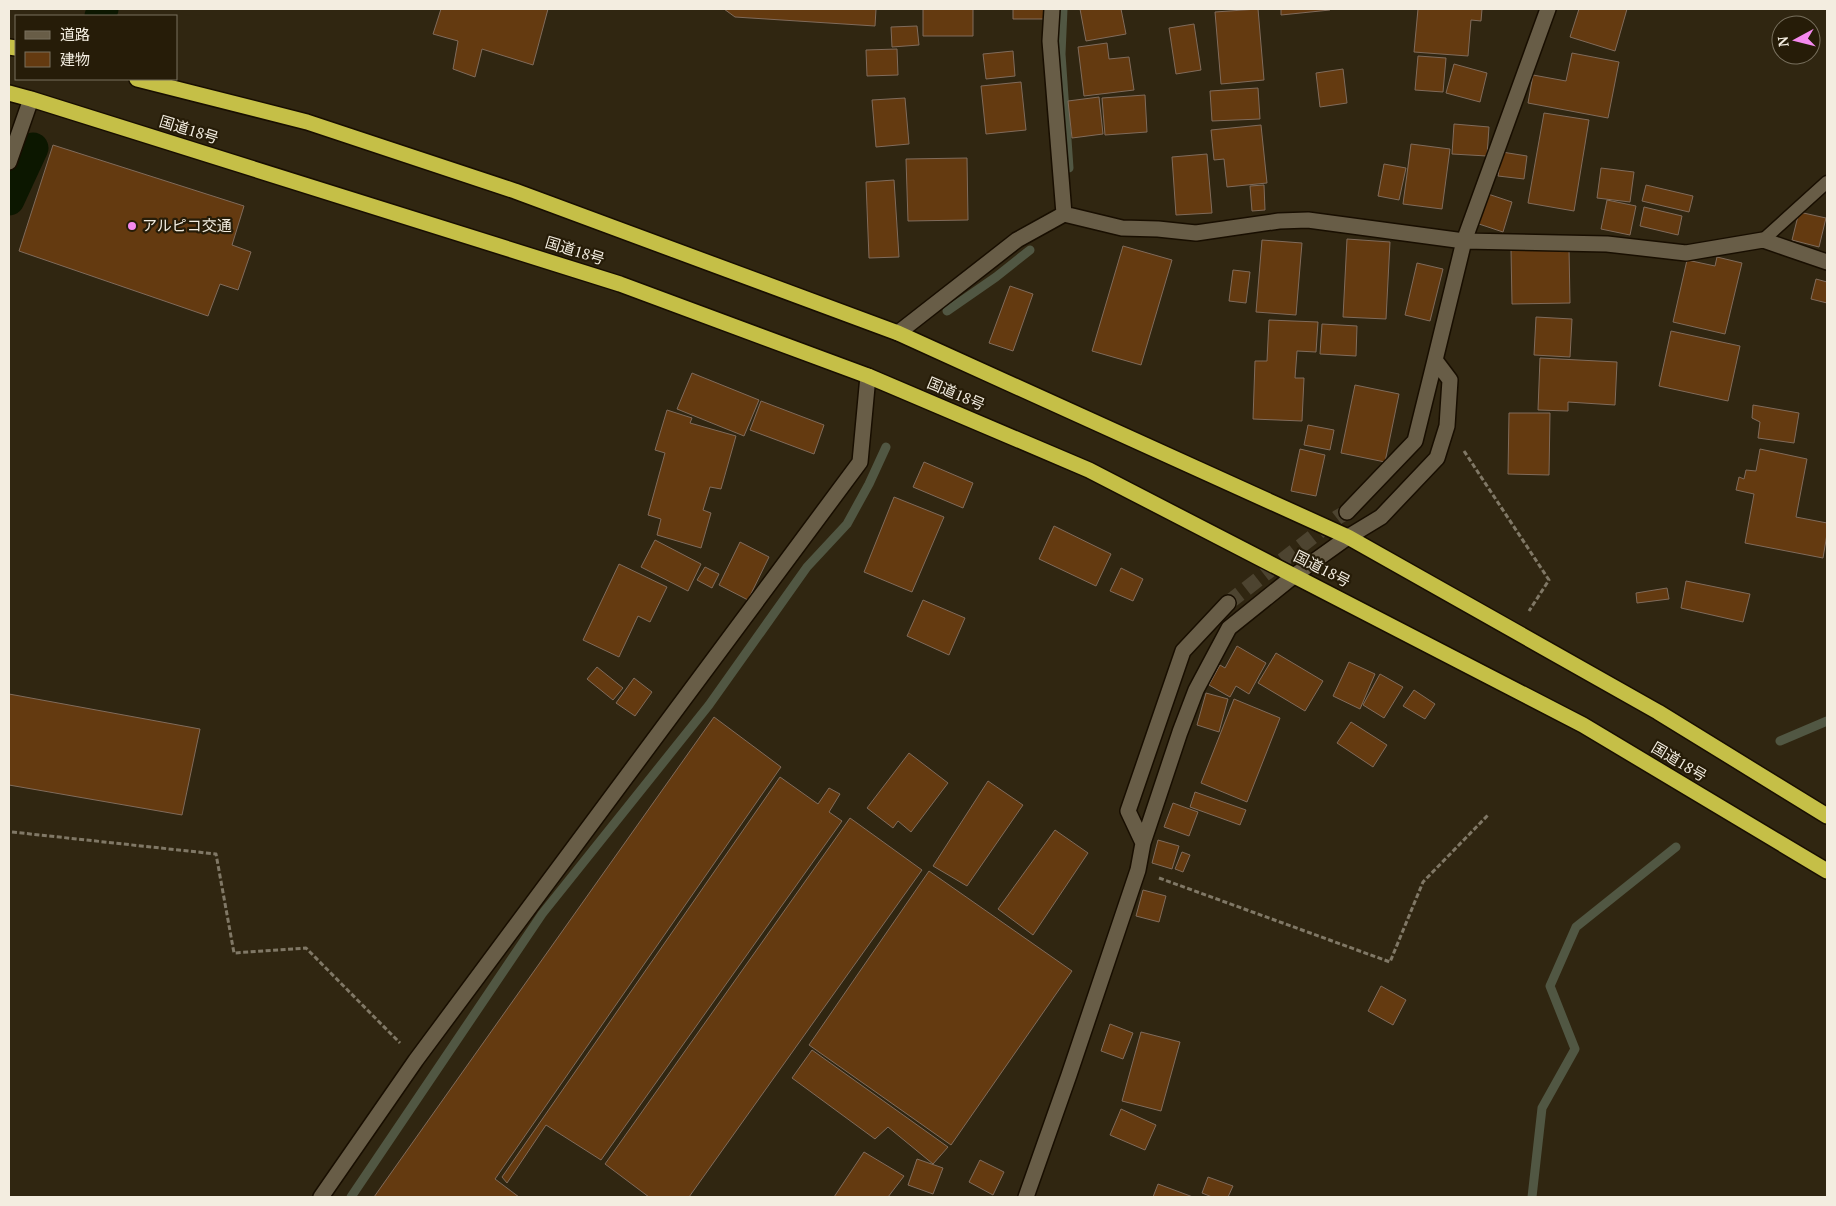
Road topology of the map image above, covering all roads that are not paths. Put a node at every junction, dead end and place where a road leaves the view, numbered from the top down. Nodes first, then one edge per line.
1 (1052, 9) edge
2 (1548, 9) edge
3 (140, 80) edge
4 (9, 93) edge
5 (31, 99) junction
6 (9, 162) edge
7 (1827, 182) edge
8 (1064, 214) junction
9 (1763, 240) junction
10 (1464, 241) junction
11 (1827, 262) edge
12 (898, 333) junction
13 (1435, 360) junction
14 (868, 376) junction
15 (1346, 512) tunnel mouth
16 (1348, 537) junction
17 (1295, 575) junction
18 (1228, 603) tunnel mouth
19 (1827, 816) edge
20 (1143, 843) junction
21 (1827, 871) edge
22 (320, 1197) edge
23 (1026, 1197) edge

1 - 8 street
2 - 10 street
3 - 12 highway, 国道18号
4 - 5 highway, 国道18号
5 - 6 street
5 - 14 highway, 国道18号
7 - 9 lane
8 - 10 street
8 - 12 street
9 - 10 street
9 - 11 street
10 - 13 street
12 - 16 highway, 国道18号
13 - 15 street
13 - 16 street
14 - 17 highway, 国道18号
14 - 22 street
16 - 17 street
16 - 19 highway, 国道18号
17 - 20 street
17 - 21 highway, 国道18号
18 - 20 street
20 - 23 street

